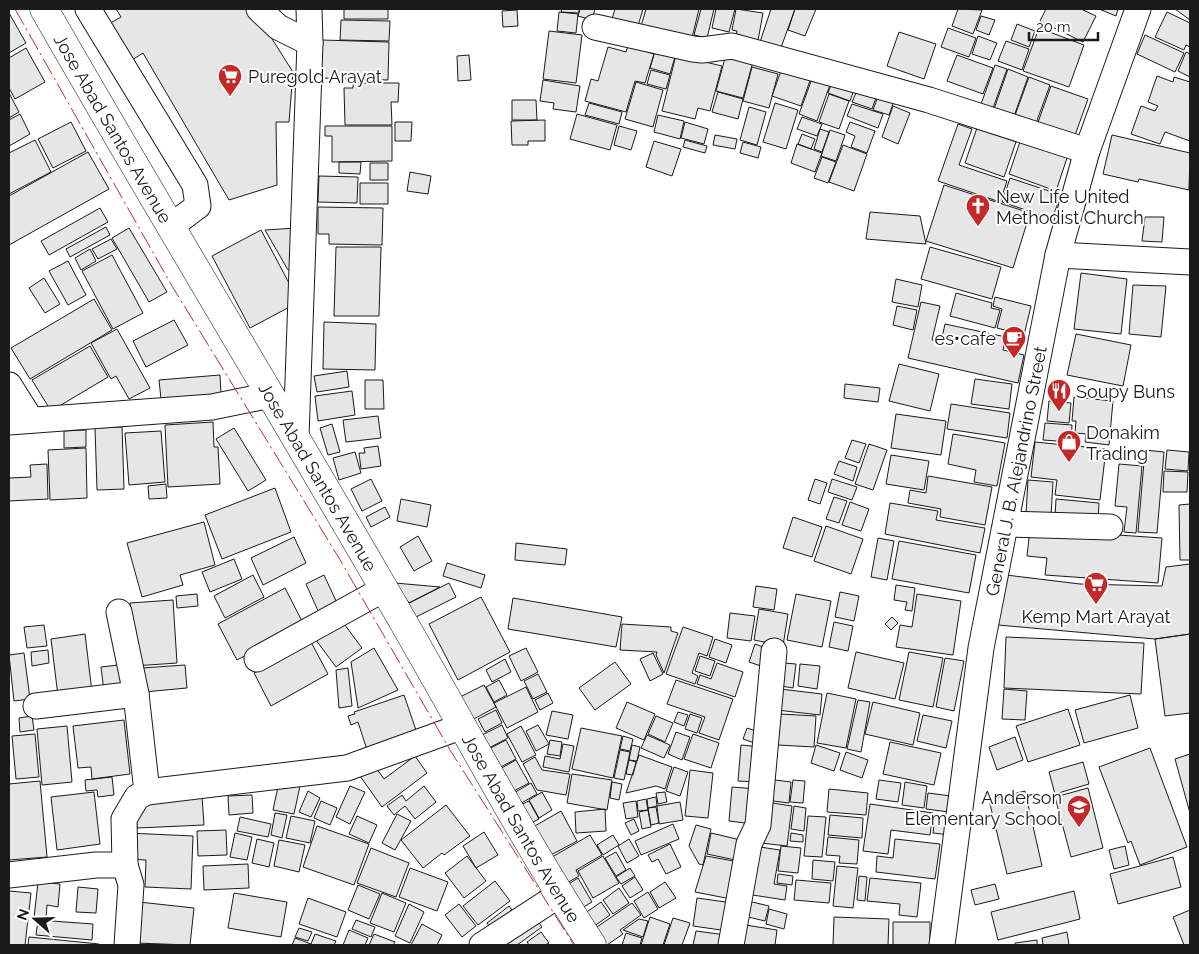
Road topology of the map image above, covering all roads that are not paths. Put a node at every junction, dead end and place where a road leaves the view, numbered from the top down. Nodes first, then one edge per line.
1 (44, 9) edge
2 (259, 9) edge
3 (309, 9) edge
4 (1138, 9) edge
5 (92, 16) edge
6 (595, 27) dead end
7 (310, 44) junction
8 (65, 45) junction
9 (1087, 151) junction
10 (170, 227) junction
11 (1058, 255) junction
12 (1190, 262) edge
13 (9, 385) edge
14 (270, 396) junction
15 (20, 421) edge
16 (296, 437) junction
17 (1006, 524) junction
18 (1110, 527) dead end
19 (384, 589) junction
20 (119, 612) dead end
21 (774, 651) dead end
22 (257, 659) dead end
23 (136, 694) junction
24 (36, 706) dead end
25 (463, 726) junction
26 (147, 792) junction
27 (125, 865) junction
28 (9, 875) edge
29 (559, 895) junction
30 (127, 945) edge
31 (482, 945) edge
32 (592, 945) edge
33 (731, 945) edge
34 (942, 945) edge

1 - 8 highway, Jose Abad Santos Avenue
2 - 7 street
3 - 7 street
4 - 9 street, General J. B. Alejandrino Street
5 - 8 street
5 - 10 street
6 - 9 street
7 - 16 street
8 - 10 highway, Jose Abad Santos Avenue
9 - 11 street, General J. B. Alejandrino Street
10 - 14 highway, Jose Abad Santos Avenue
11 - 12 street
11 - 17 street, General J. B. Alejandrino Street
13 - 15 street
14 - 15 street
14 - 16 highway, Jose Abad Santos Avenue
16 - 19 highway, Jose Abad Santos Avenue
17 - 18 street
17 - 34 street, General J. B. Alejandrino Street
19 - 22 street
19 - 25 highway, Jose Abad Santos Avenue
20 - 23 street
21 - 33 street
23 - 24 street
23 - 26 street
25 - 26 street
25 - 29 highway, Jose Abad Santos Avenue
26 - 27 street
27 - 28 street
27 - 30 street
29 - 31 street
29 - 32 highway, Jose Abad Santos Avenue

